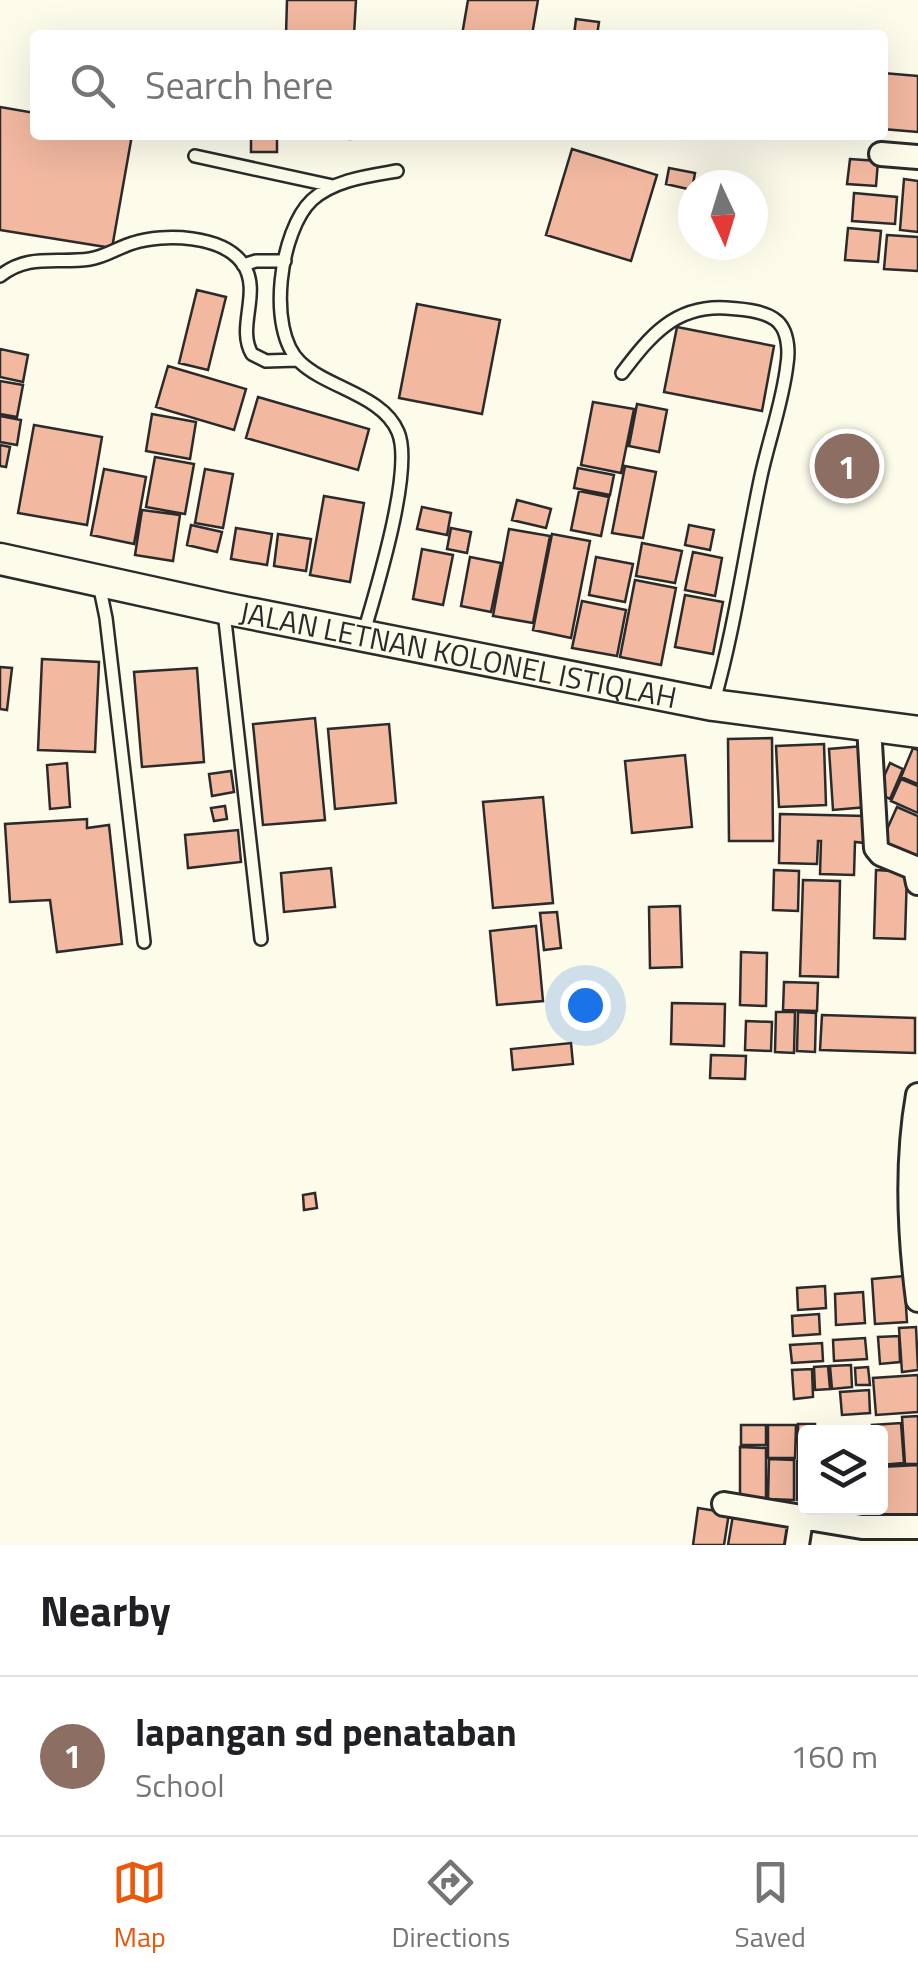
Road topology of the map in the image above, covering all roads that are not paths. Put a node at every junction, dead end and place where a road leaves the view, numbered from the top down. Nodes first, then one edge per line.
1 (881, 154) dead end
2 (195, 156) dead end
3 (918, 157) edge
4 (397, 170) dead end
5 (333, 186) junction
6 (285, 260) junction
7 (243, 265) junction
8 (0, 276) edge
9 (298, 360) junction
10 (622, 373) dead end
11 (0, 559) edge
12 (98, 580) junction
13 (224, 608) junction
14 (363, 636) junction
15 (713, 705) junction
16 (869, 726) junction
17 (918, 732) edge
18 (918, 884) edge
19 (261, 939) dead end
20 (144, 942) dead end
21 (918, 1094) edge
22 (918, 1300) edge
23 (724, 1504) dead end
24 (801, 1519) junction
25 (918, 1527) edge
26 (797, 1545) edge

1 - 3 street
2 - 5 lane
4 - 5 lane
5 - 6 lane
6 - 7 lane
6 - 9 lane
7 - 8 lane
7 - 9 lane
9 - 14 lane
10 - 15 lane
11 - 12 street, JALAN LETNAN KOLONEL ISTIQLAH
12 - 13 street, JALAN LETNAN KOLONEL ISTIQLAH
12 - 20 lane
13 - 14 street, JALAN LETNAN KOLONEL ISTIQLAH
13 - 19 lane
14 - 15 street, JALAN LETNAN KOLONEL ISTIQLAH
15 - 16 street, JALAN LETNAN KOLONEL ISTIQLAH
16 - 17 street, JALAN LETNAN KOLONEL ISTIQLAH
16 - 18 street
21 - 22 street
23 - 24 street
24 - 25 street
24 - 26 street

